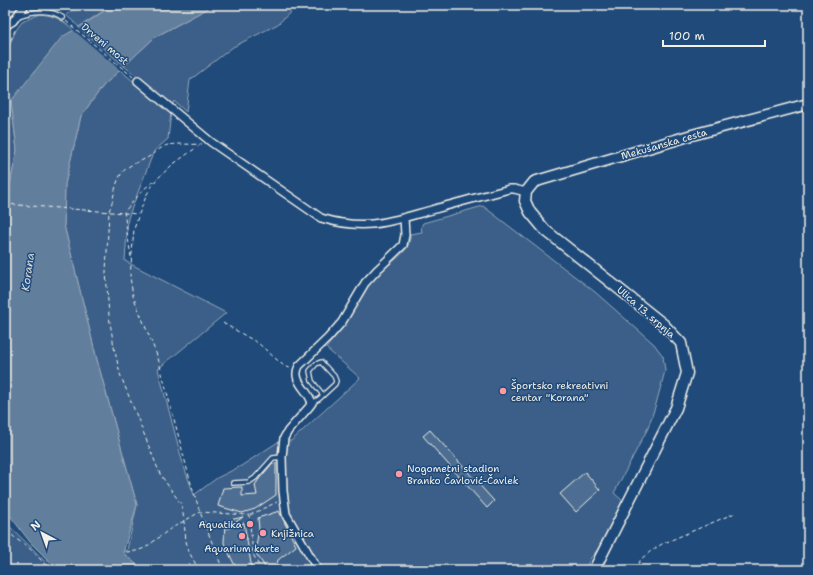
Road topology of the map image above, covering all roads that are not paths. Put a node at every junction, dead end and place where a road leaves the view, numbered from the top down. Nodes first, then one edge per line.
1 (25, 5) edge
2 (63, 18) road end
3 (18, 20) junction
4 (5, 26) edge
5 (138, 81) road end
6 (808, 104) edge
7 (526, 192) junction
8 (404, 218) junction
9 (323, 395) junction
10 (312, 403) junction
11 (282, 457) junction
12 (233, 483) dead end
13 (318, 570) edge
14 (594, 570) edge

1 - 3 street
2 - 3 lane
3 - 4 street
5 - 8 street
6 - 7 street, Mekušanska cesta
7 - 8 street
7 - 14 street, Ulica 13. srpnja
8 - 10 street
9 - 9 lane
9 - 10 lane
10 - 11 street
11 - 12 lane
11 - 13 street

